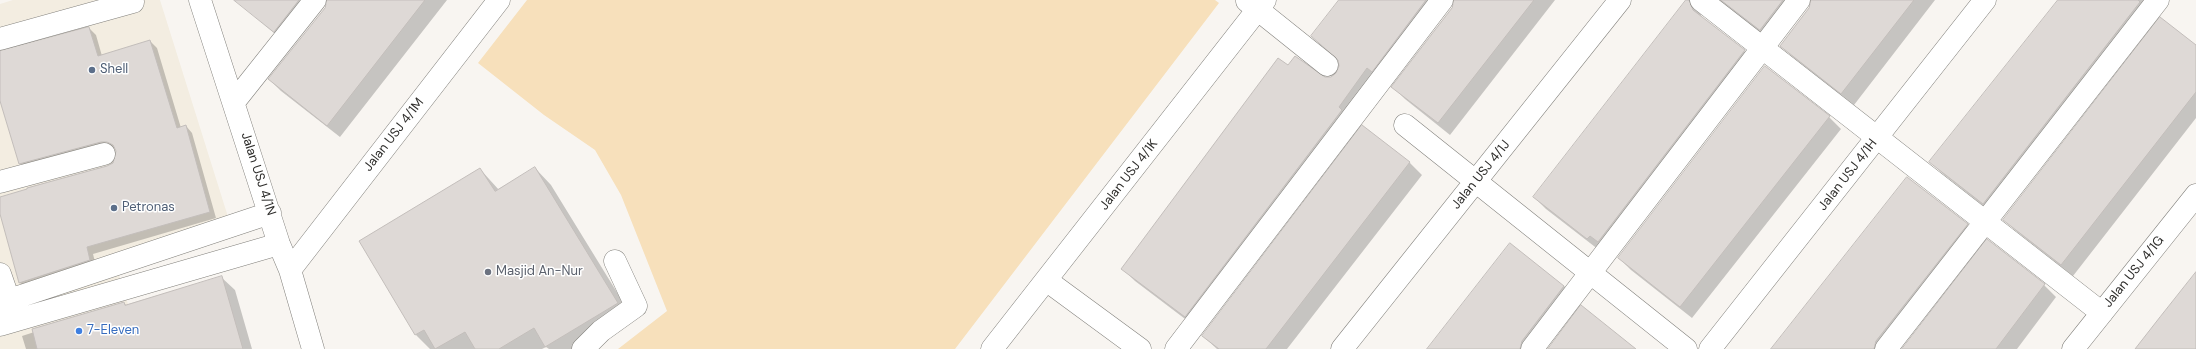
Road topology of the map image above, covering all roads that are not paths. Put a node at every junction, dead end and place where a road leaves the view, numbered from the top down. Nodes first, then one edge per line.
1 (200, 0) edge
2 (315, 0) edge
3 (499, 0) edge
4 (1442, 0) edge
5 (1620, 0) edge
6 (1701, 0) edge
7 (1798, 0) edge
8 (1984, 0) edge
9 (2158, 0) edge
10 (132, 2) dead end
11 (1256, 3) edge
12 (0, 40) edge
13 (1762, 48) junction
14 (1327, 65) dead end
15 (234, 102) junction
16 (1405, 124) dead end
17 (1877, 137) junction
18 (104, 154) dead end
19 (0, 182) edge
20 (1475, 182) junction
21 (2196, 195) edge
22 (270, 213) junction
23 (1985, 222) junction
24 (279, 244) junction
25 (615, 261) dead end
26 (290, 270) junction
27 (1590, 273) junction
28 (0, 274) edge
29 (1046, 280) junction
30 (4, 301) edge
31 (2102, 313) junction
32 (0, 324) edge
33 (313, 349) edge
34 (583, 349) edge
35 (992, 349) edge
36 (1140, 349) edge
37 (1176, 349) edge
38 (1342, 349) edge
39 (1532, 349) edge
40 (1686, 349) edge
41 (1710, 349) edge
42 (1886, 349) edge
43 (2073, 349) edge

1 - 15 street, Jalan USJ 4/1N
2 - 15 street
3 - 26 street, Jalan USJ 4/1M
4 - 37 street
5 - 20 street, Jalan USJ 4/1J
6 - 13 street
7 - 13 street
8 - 17 street, Jalan USJ 4/1H
9 - 23 street
10 - 12 street
11 - 14 street
11 - 29 street, Jalan USJ 4/1K
13 - 17 street
13 - 27 street
15 - 22 street, Jalan USJ 4/1N
16 - 20 street
17 - 23 street
17 - 41 street, Jalan USJ 4/1H
18 - 19 street
20 - 27 street
20 - 38 street, Jalan USJ 4/1J
21 - 31 street, Jalan USJ 4/1G
22 - 24 street, Jalan USJ 4/1N
22 - 30 street
23 - 31 street
23 - 42 street
24 - 26 street, Jalan USJ 4/1N
24 - 32 street
25 - 34 street
26 - 33 street, Jalan USJ 4/1N
27 - 39 street
27 - 40 street
28 - 30 street
29 - 35 street, Jalan USJ 4/1K
29 - 36 street
31 - 43 street, Jalan USJ 4/1G

